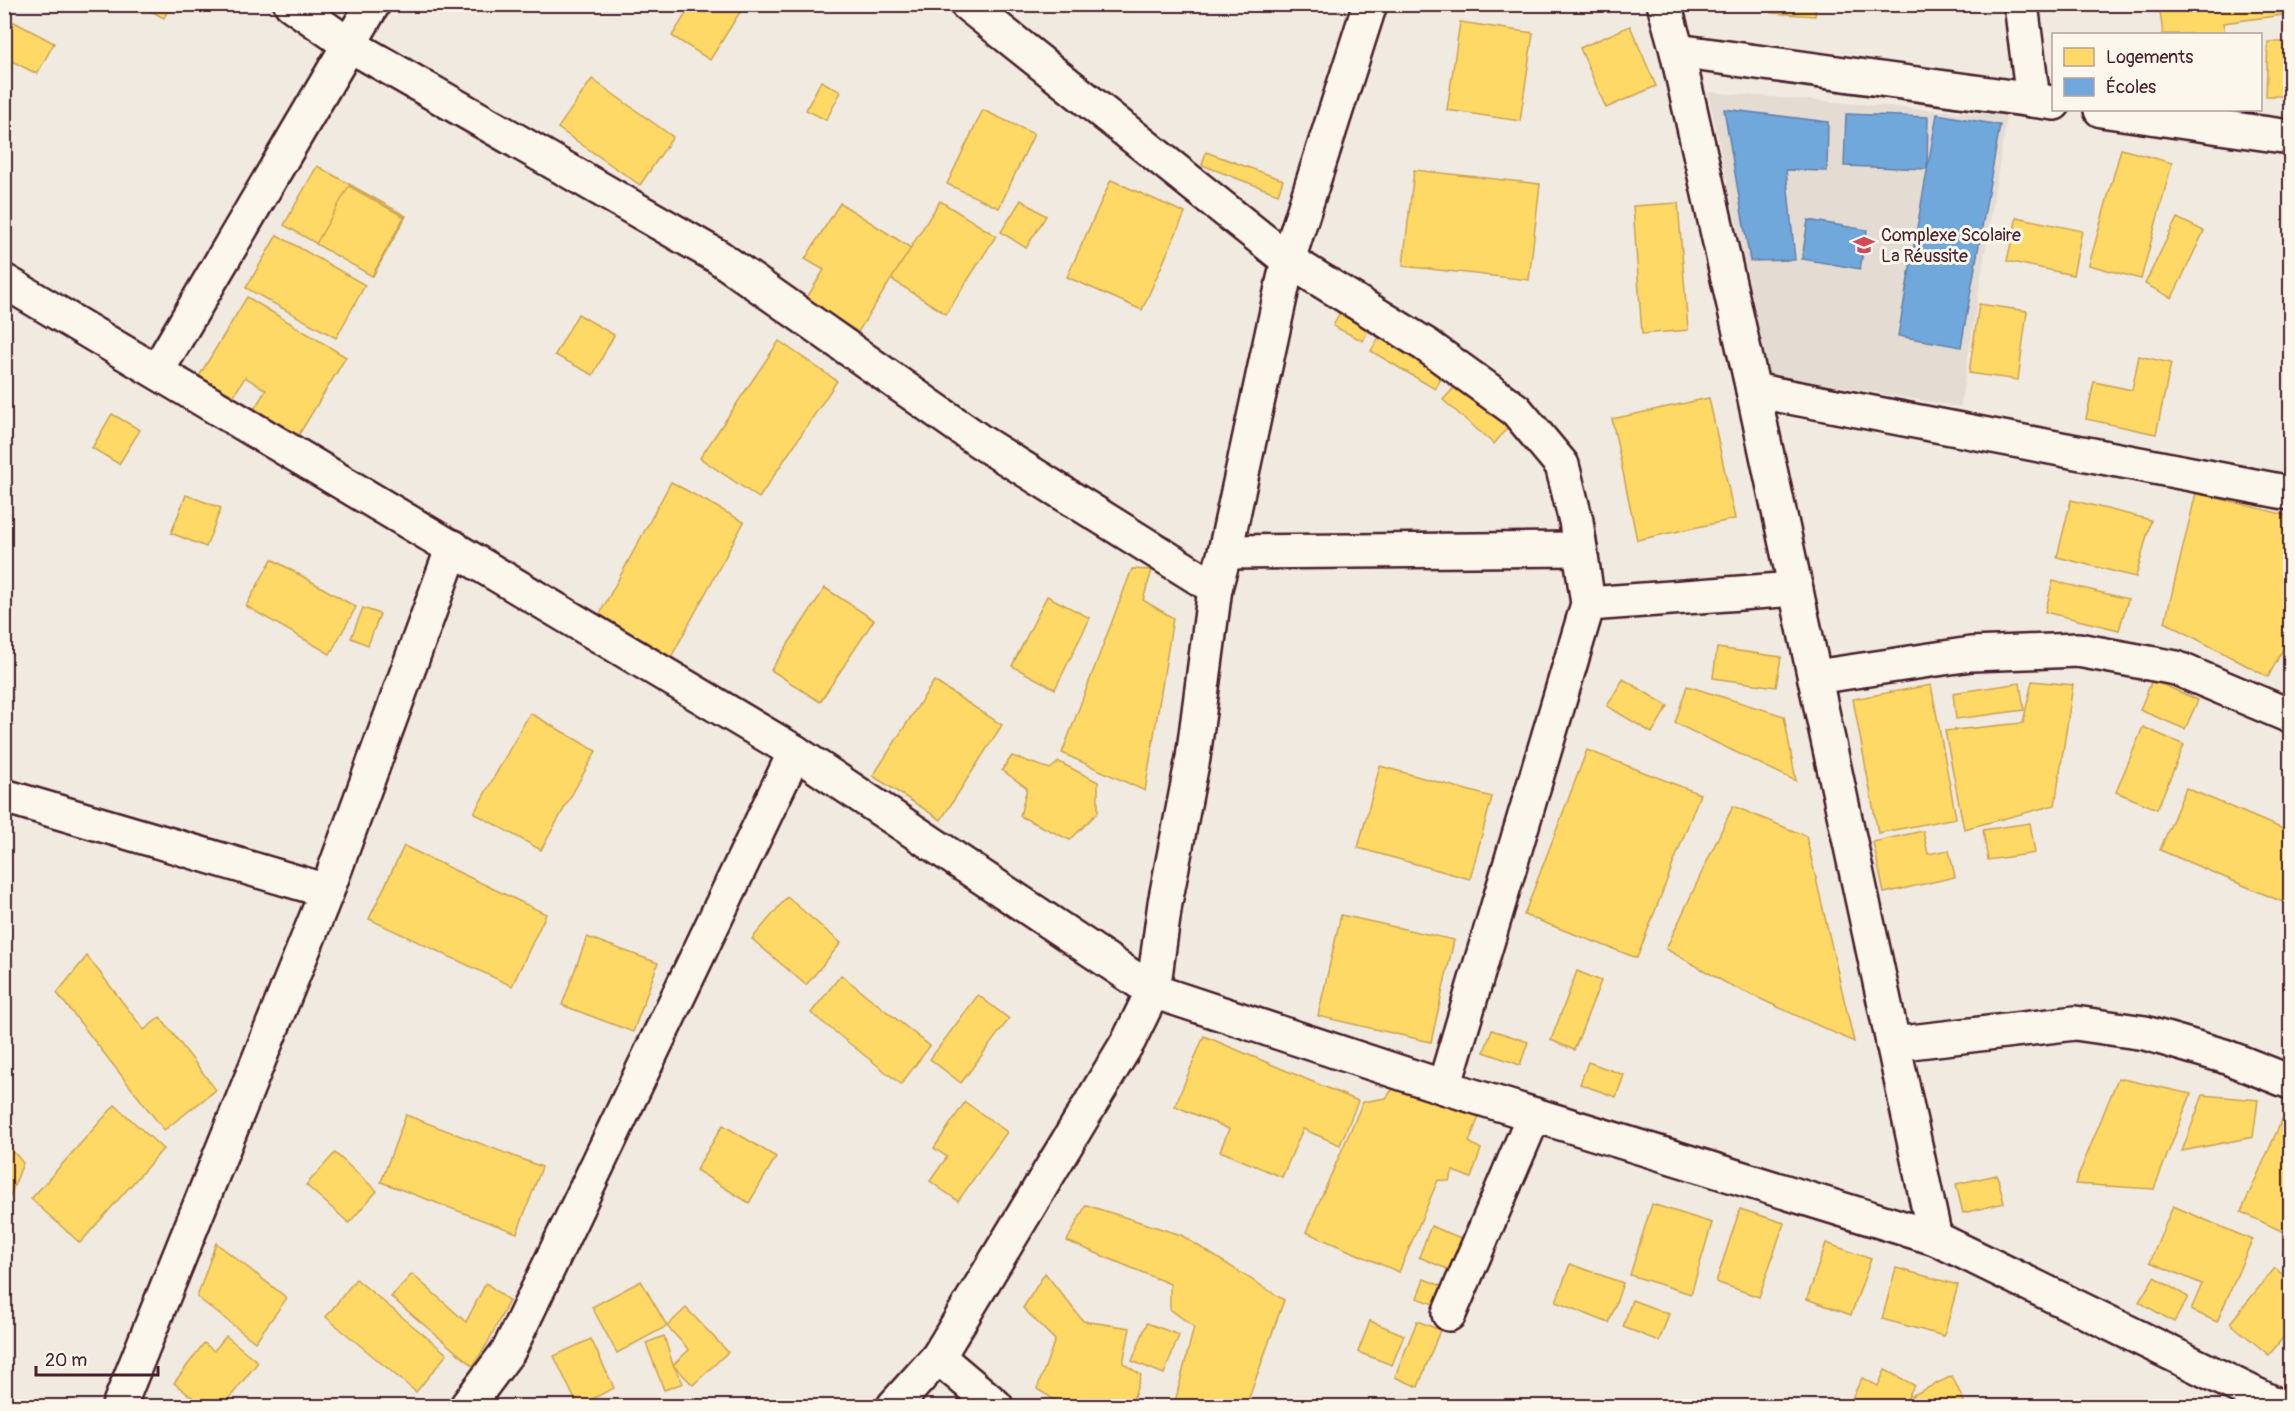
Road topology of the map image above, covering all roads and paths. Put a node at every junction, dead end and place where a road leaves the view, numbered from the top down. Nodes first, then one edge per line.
1 (291, 4) edge
2 (373, 4) edge
3 (967, 4) edge
4 (1370, 4) edge
5 (1664, 4) edge
6 (2021, 4) edge
7 (348, 45) junction
8 (1677, 51) junction
9 (2043, 101) edge
10 (2108, 111) edge
11 (2290, 137) edge
12 (1288, 260) junction
13 (4, 281) edge
14 (156, 371) junction
15 (1754, 390) junction
16 (2290, 493) edge
17 (453, 547) junction
18 (1580, 549) junction
19 (1225, 552) junction
20 (1215, 588) junction
21 (1796, 589) junction
22 (1588, 604) junction
23 (1815, 677) junction
24 (2290, 716) edge
25 (795, 752) junction
26 (7, 804) edge
27 (327, 891) junction
28 (1153, 991) junction
29 (1893, 1044) junction
30 (2290, 1082) edge
31 (1444, 1087) junction
32 (1533, 1115) junction
33 (1935, 1238) junction
34 (1449, 1314) dead end
35 (938, 1357) junction
36 (119, 1407) edge
37 (467, 1407) edge
38 (894, 1407) edge
39 (996, 1407) edge
40 (2279, 1407) edge

1 - 7 street
2 - 7 street
3 - 12 street
4 - 12 street
5 - 8 street
6 - 9 street
7 - 14 street
7 - 20 street
8 - 9 street
8 - 15 street
10 - 11 street
12 - 18 street
12 - 19 street
13 - 14 street
14 - 17 street
15 - 16 street
15 - 21 street
17 - 25 street
17 - 27 street
18 - 19 street
18 - 22 street
19 - 20 street
20 - 28 street
21 - 22 street
21 - 23 street
22 - 31 street
23 - 24 street
23 - 29 street
25 - 28 street
25 - 37 street
26 - 27 street
27 - 36 street
28 - 31 street
28 - 35 street
29 - 30 street
29 - 33 street
31 - 32 street
32 - 33 street
32 - 34 street
33 - 40 street
35 - 38 street
35 - 39 street

